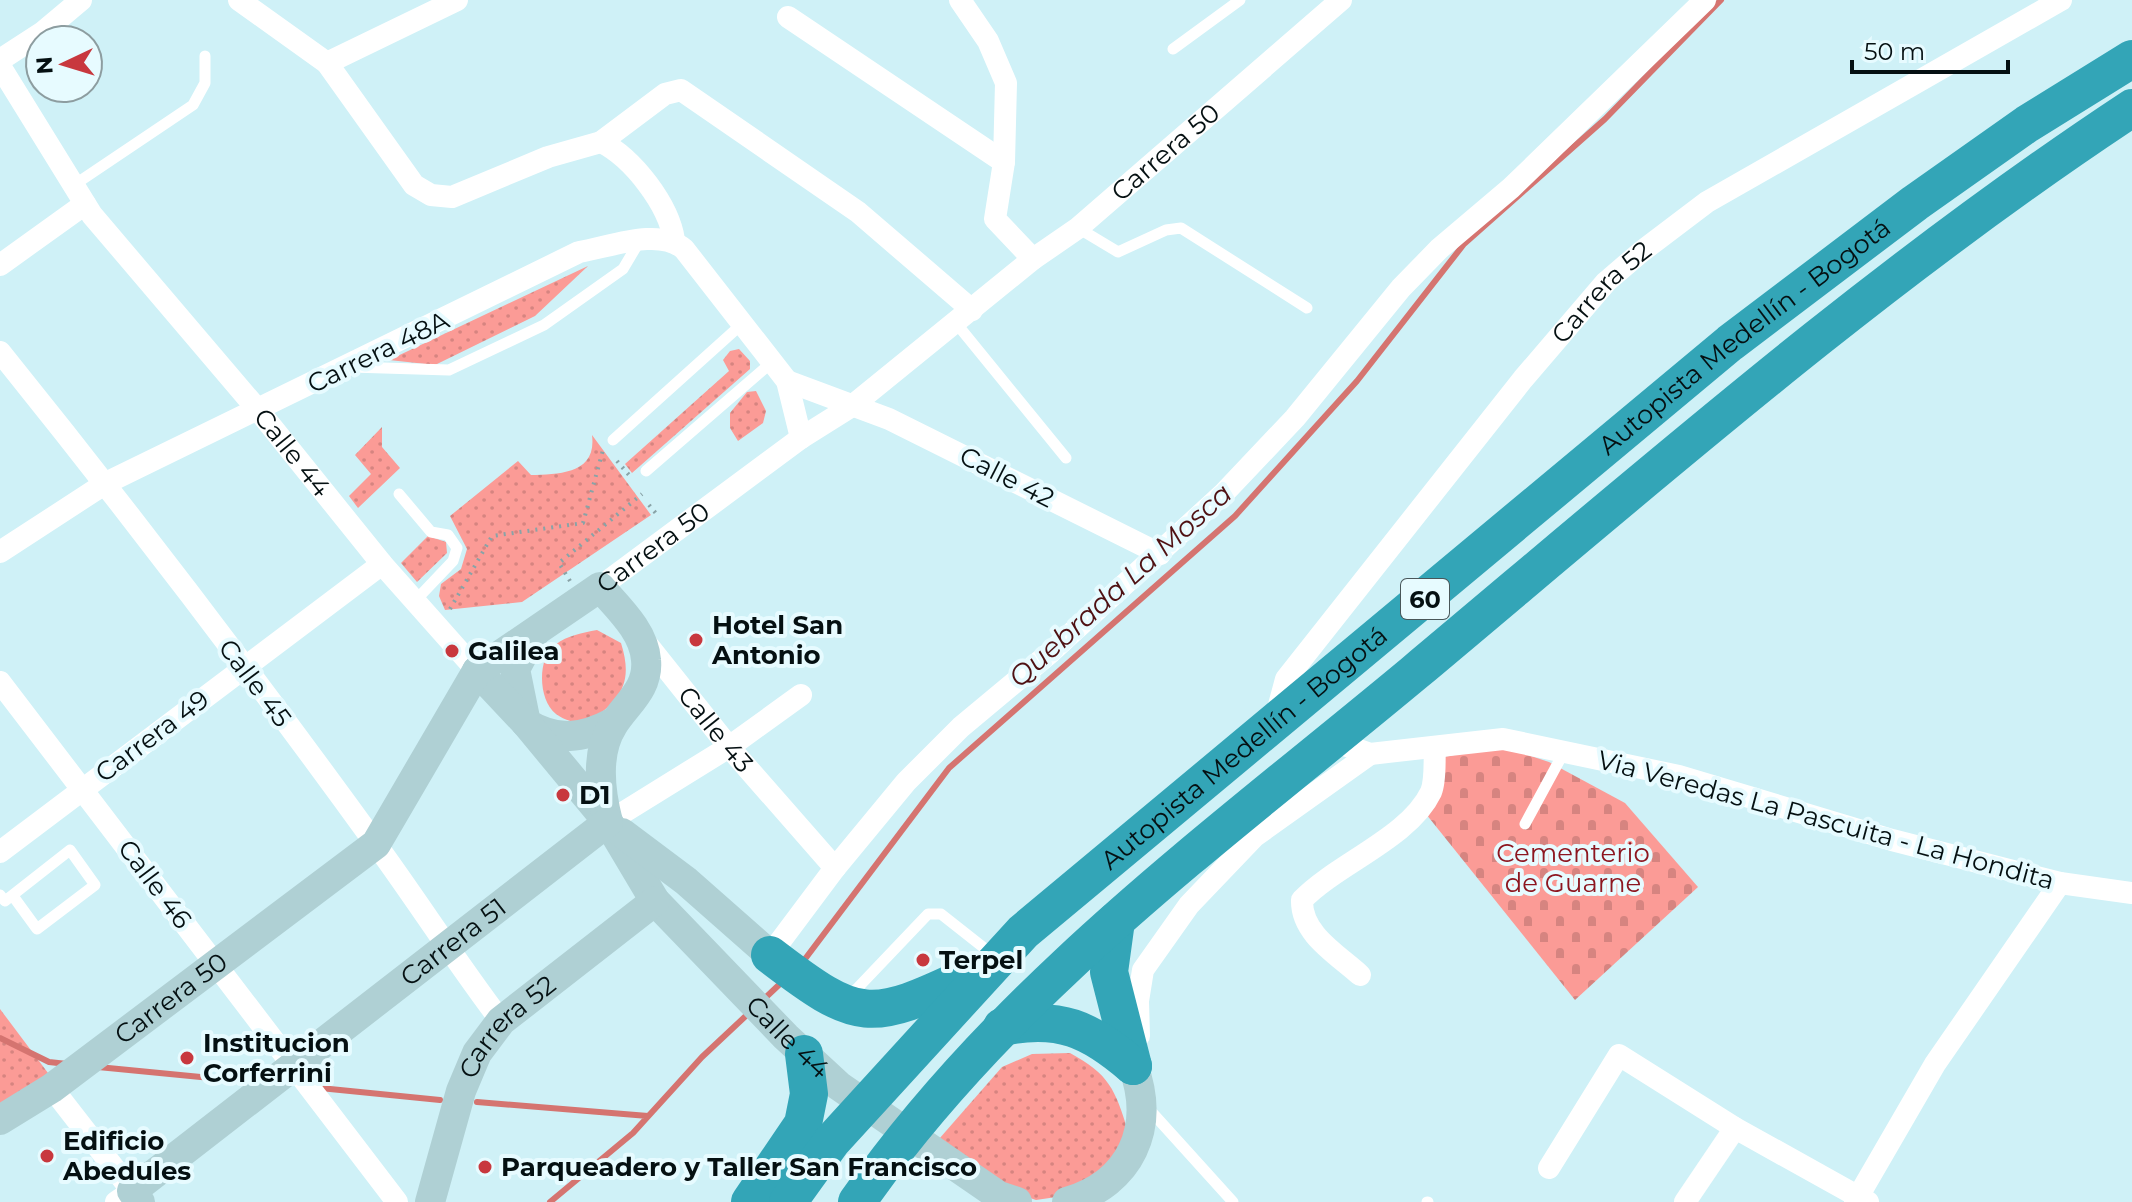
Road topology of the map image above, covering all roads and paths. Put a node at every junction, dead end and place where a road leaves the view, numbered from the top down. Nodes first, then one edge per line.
1 (81, 0) edge
2 (239, 0) edge
3 (457, 0) edge
4 (960, 0) edge
5 (1240, 0) edge
6 (1341, 0) edge
7 (1705, 0) edge
8 (2061, 0) edge
9 (788, 17) dead end
10 (1173, 49) dead end
11 (205, 56) dead end
12 (2132, 59) edge
13 (0, 60) edge
14 (327, 63) junction
15 (0, 66) edge
16 (2132, 108) edge
17 (601, 142) junction
18 (1004, 162) junction
19 (80, 194) junction
20 (1078, 228) junction
21 (674, 240) junction
22 (639, 242) junction
23 (1033, 259) junction
24 (0, 265) edge
25 (1307, 308) dead end
26 (964, 316) junction
27 (743, 323) junction
28 (0, 352) edge
29 (772, 362) junction
30 (349, 366) junction
31 (787, 381) junction
32 (852, 406) junction
33 (258, 410) junction
34 (801, 438) junction
35 (609, 444) joint
36 (1066, 458) dead end
37 (617, 461) dead end
38 (646, 471) dead end
39 (629, 475) dead end
40 (106, 483) junction
41 (399, 494) dead end
42 (642, 494) dead end
43 (649, 505) dead end
44 (661, 519) dead end
45 (0, 552) edge
46 (1160, 554) junction
47 (382, 564) junction
48 (591, 594) junction
49 (415, 601) junction
50 (543, 626) junction
51 (438, 628) junction
52 (635, 629) junction
53 (242, 667) junction
54 (477, 671) junction
55 (0, 682) edge
56 (801, 695) dead end
57 (614, 722) junction
58 (526, 723) junction
59 (1274, 725) junction
60 (1333, 741) junction
61 (729, 747) junction
62 (1435, 748) junction
63 (1564, 752) junction
64 (1370, 754) junction
65 (83, 787) junction
66 (608, 822) junction
67 (1525, 824) dead end
68 (376, 844) junction
69 (0, 852) edge
70 (835, 868) junction
71 (2060, 883) junction
72 (2132, 893) edge
73 (6, 895) edge
74 (655, 901) junction
75 (1116, 921) junction
76 (446, 948) junction
77 (774, 958) junction
78 (994, 962) junction
79 (217, 966) junction
80 (1360, 975) dead end
81 (833, 999) junction
82 (501, 1021) junction
83 (1002, 1027) junction
84 (795, 1045) junction
85 (291, 1067) junction
86 (60, 1082) junction
87 (1138, 1084) junction
88 (0, 1120) edge
89 (1735, 1128) junction
90 (1549, 1168) dead end
91 (130, 1198) edge
92 (426, 1198) edge
93 (1861, 1200) edge
94 (397, 1202) edge
95 (750, 1202) edge
96 (788, 1202) edge
97 (857, 1202) edge
98 (1017, 1202) edge
99 (1067, 1202) edge
100 (1233, 1202) edge
101 (1685, 1202) edge

1 - 13 street
2 - 14 street
3 - 14 street
4 - 18 street
5 - 10 lane
6 - 20 street, Carrera 50
7 - 46 street
8 - 59 street, Carrera 52
9 - 18 street
11 - 19 lane
12 - 59 highway, Autopista Medellín - Bogotá / 60
14 - 17 street
15 - 19 street, Calle 44
16 - 60 highway, Autopista Medellín - Bogotá / 60
17 - 21 street
17 - 26 street
18 - 23 street
19 - 24 street
19 - 33 street, Calle 44
20 - 23 street, Carrera 50
20 - 25 lane
21 - 22 street, Carrera 48A
21 - 27 street
22 - 30 street, Carrera 48A
22 - 30 lane
23 - 26 street, Carrera 50
26 - 32 street, Carrera 50
26 - 36 lane
27 - 29 street
27 - 35 lane
28 - 40 street, Calle 45
29 - 31 street
29 - 38 lane
30 - 33 street, Carrera 48A
31 - 32 street, Calle 42
31 - 34 street
32 - 34 street, Carrera 50
32 - 46 street, Calle 42
33 - 40 street, Carrera 48A
33 - 47 street, Calle 44
34 - 48 street, Carrera 50
35 - 51 path
37 - 39 path
40 - 45 street, Carrera 48A
40 - 53 street, Calle 45
41 - 49 lane
42 - 48 path
43 - 44 path
46 - 70 street
47 - 49 street, Calle 44
47 - 53 street, Carrera 49
48 - 50 street, Carrera 50
48 - 52 street, Calle 43
49 - 51 street, Calle 44
50 - 52 street
50 - 54 street, Carrera 50
50 - 58 street
51 - 54 street, Calle 44
52 - 57 street
52 - 61 street, Calle 43
53 - 65 street, Carrera 49
53 - 68 street, Calle 45
54 - 58 street, Calle 44
54 - 68 street, Carrera 50
55 - 65 street, Calle 46
56 - 61 street, Carrera 51
57 - 58 street
57 - 66 street
58 - 66 street, Calle 44
59 - 78 highway, Autopista Medellín - Bogotá / 60
60 - 64 street, Via Veredas La Pascuita - La Hondita
60 - 75 highway, Autopista Medellín - Bogotá / 60
61 - 66 street, Carrera 51
61 - 70 street, Calle 43
62 - 63 street, Via Veredas La Pascuita - La Hondita
62 - 64 street, Via Veredas La Pascuita - La Hondita
62 - 80 street
63 - 67 lane
63 - 71 street, Via Veredas La Pascuita - La Hondita
64 - 87 street
65 - 69 street, Carrera 49
65 - 79 street, Calle 46
66 - 74 street, Calle 44
66 - 76 street, Carrera 51
66 - 77 street, Calle 44
68 - 76 street, Calle 45
68 - 79 street, Carrera 50
70 - 77 street
71 - 72 street, Via Veredas La Pascuita - La Hondita
71 - 93 street
73 - 73 lane
74 - 82 street, Carrera 52
74 - 84 street, Calle 44
75 - 83 highway, Autopista Medellín - Bogotá / 60
75 - 87 highway
76 - 82 street, Calle 45
76 - 85 street, Carrera 51
77 - 81 highway
78 - 81 highway
78 - 81 lane
78 - 96 highway, Autopista Medellín - Bogotá / 60
79 - 85 street, Calle 46
79 - 86 street, Carrera 50
82 - 92 street, Carrera 52
83 - 87 highway
83 - 97 highway, Autopista Medellín - Bogotá / 60
84 - 95 highway
84 - 98 street, Calle 44
85 - 91 street, Carrera 51
85 - 94 street, Calle 46
86 - 88 street, Carrera 50
86 - 91 street
87 - 99 street
87 - 100 lane
89 - 90 street
89 - 93 street
89 - 101 street

